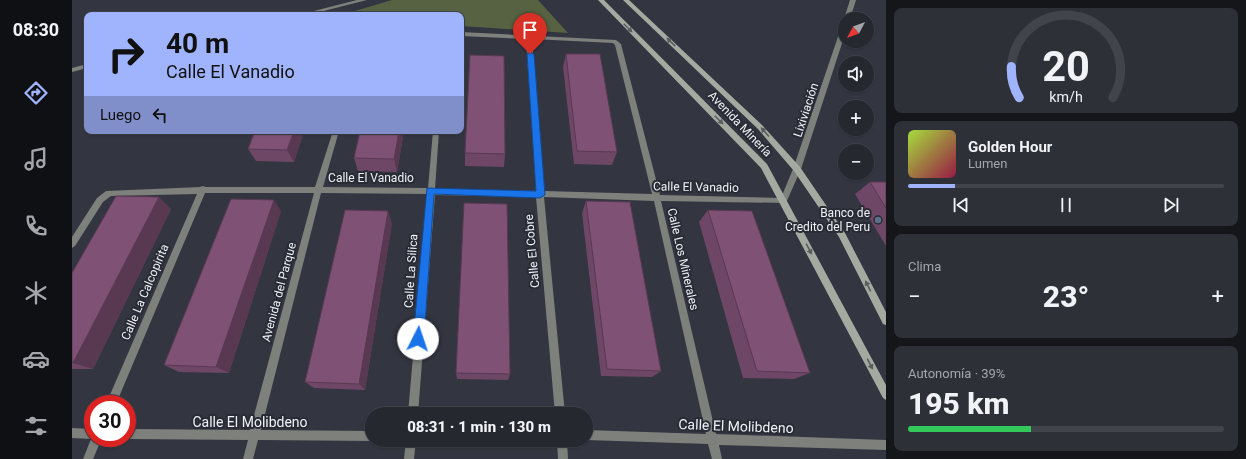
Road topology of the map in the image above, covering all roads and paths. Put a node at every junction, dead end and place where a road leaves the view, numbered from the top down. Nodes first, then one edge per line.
1 (364, 0) edge
2 (601, 0) edge
3 (626, 0) edge
4 (853, 0) edge
5 (314, 12) edge
6 (849, 12) edge
7 (464, 34) edge
8 (529, 38) junction
9 (838, 45) edge
10 (84, 65) edge
11 (72, 66) edge
12 (84, 66) edge
13 (72, 70) edge
14 (335, 134) edge
15 (436, 134) edge
16 (797, 169) junction
17 (203, 189) junction
18 (318, 190) junction
19 (430, 190) junction
20 (540, 195) junction
21 (657, 198) junction
22 (784, 200) junction
23 (72, 244) edge
24 (886, 321) edge
25 (115, 395) edge
26 (886, 395) edge
27 (414, 407) edge
28 (559, 407) edge
29 (72, 433) edge
30 (84, 434) edge
31 (136, 434) edge
32 (593, 435) edge
33 (254, 436) junction
34 (365, 436) edge
35 (713, 439) junction
36 (886, 445) edge
37 (93, 447) edge
38 (410, 447) edge
39 (562, 447) edge
40 (88, 459) edge
41 (248, 459) edge
42 (409, 459) edge
43 (563, 459) edge
44 (717, 459) edge

1 - 5 street
2 -> 22 main road, Avenida Minería
16 -> 3 main road, Avenida Minería
4 - 6 street
7 - 8 street
8 - 20 street, Calle El Cobre
8 - 21 street, Calle Los Minerales
9 - 16 street, Lixiviación
10 - 11 street
12 - 13 street
14 - 18 street, Avenida del Parque
15 - 19 street, Calle La Silica
16 - 22 street, Lixiviación
24 -> 16 main road, Avenida Minería
17 - 18 street, Calle El Vanadio
17 - 23 street, Calle El Vanadio
17 - 25 street, Calle La Calcopirita
18 - 19 street, Calle El Vanadio
18 - 33 street, Avenida del Parque
19 - 20 street, Calle El Vanadio
19 - 27 street, Calle La Silica
20 - 21 street, Calle El Vanadio
20 - 28 street, Calle El Cobre
21 - 22 street, Calle El Vanadio
21 - 35 street, Calle Los Minerales
22 -> 26 main road, Avenida Minería
29 - 30 street
31 - 33 street, Calle El Molibdeno
32 - 35 street, Calle El Molibdeno
33 - 34 street, Calle El Molibdeno
33 - 41 street, Avenida del Parque
35 - 36 street, Calle El Molibdeno
35 - 44 street, Calle Los Minerales
37 - 40 street
38 - 42 street
39 - 43 street

